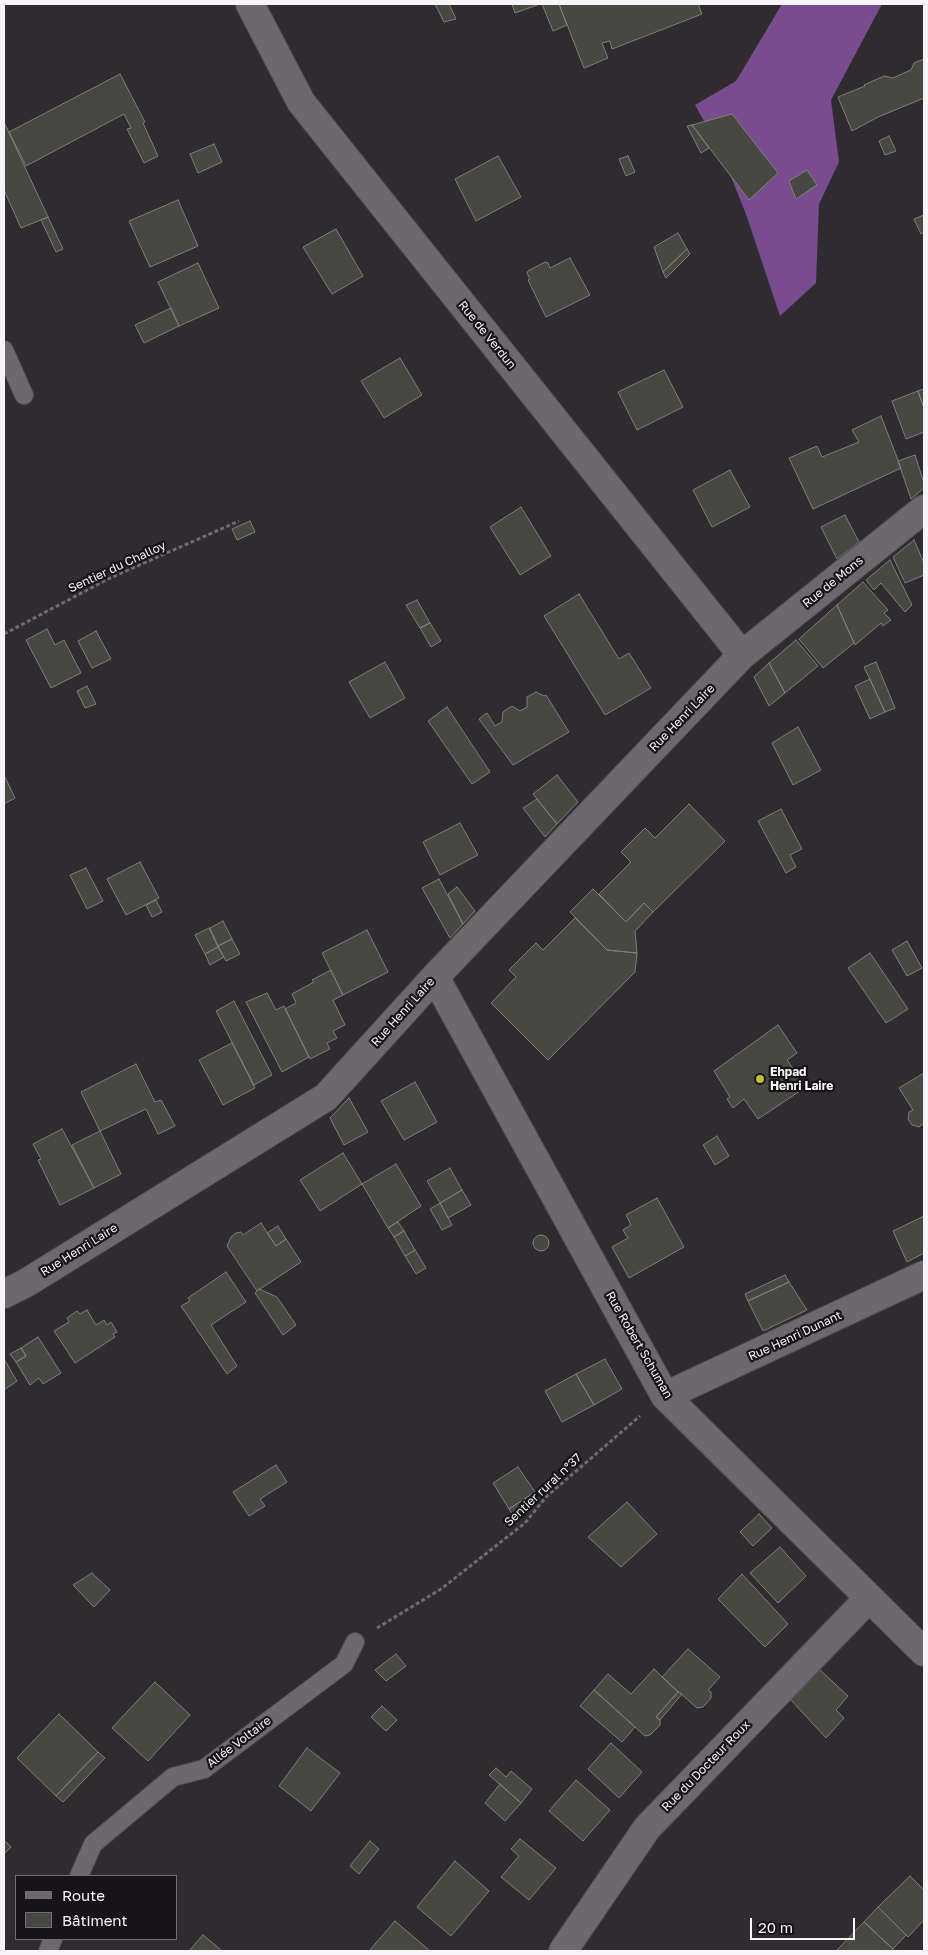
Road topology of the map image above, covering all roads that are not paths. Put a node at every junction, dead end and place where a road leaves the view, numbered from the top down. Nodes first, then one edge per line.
1 (250, 4) edge
2 (4, 350) edge
3 (24, 395) dead end
4 (924, 509) edge
5 (742, 655) junction
6 (435, 977) junction
7 (924, 1275) edge
8 (4, 1294) edge
9 (665, 1396) junction
10 (869, 1598) junction
11 (355, 1642) road end
12 (924, 1652) edge
13 (79, 1875) edge
14 (563, 1951) edge

1 - 5 street, Rue de Verdun
2 - 3 lane
4 - 5 street, Rue de Mons
5 - 6 street, Rue Henri Laire
6 - 8 street, Rue Henri Laire
6 - 9 street, Rue Robert Schuman
7 - 9 street, Rue Henri Dunant
9 - 10 street, Rue Robert Schuman
10 - 12 street, Rue Robert Schuman
10 - 14 street, Rue du Docteur Roux
11 - 13 lane, Allée Voltaire

